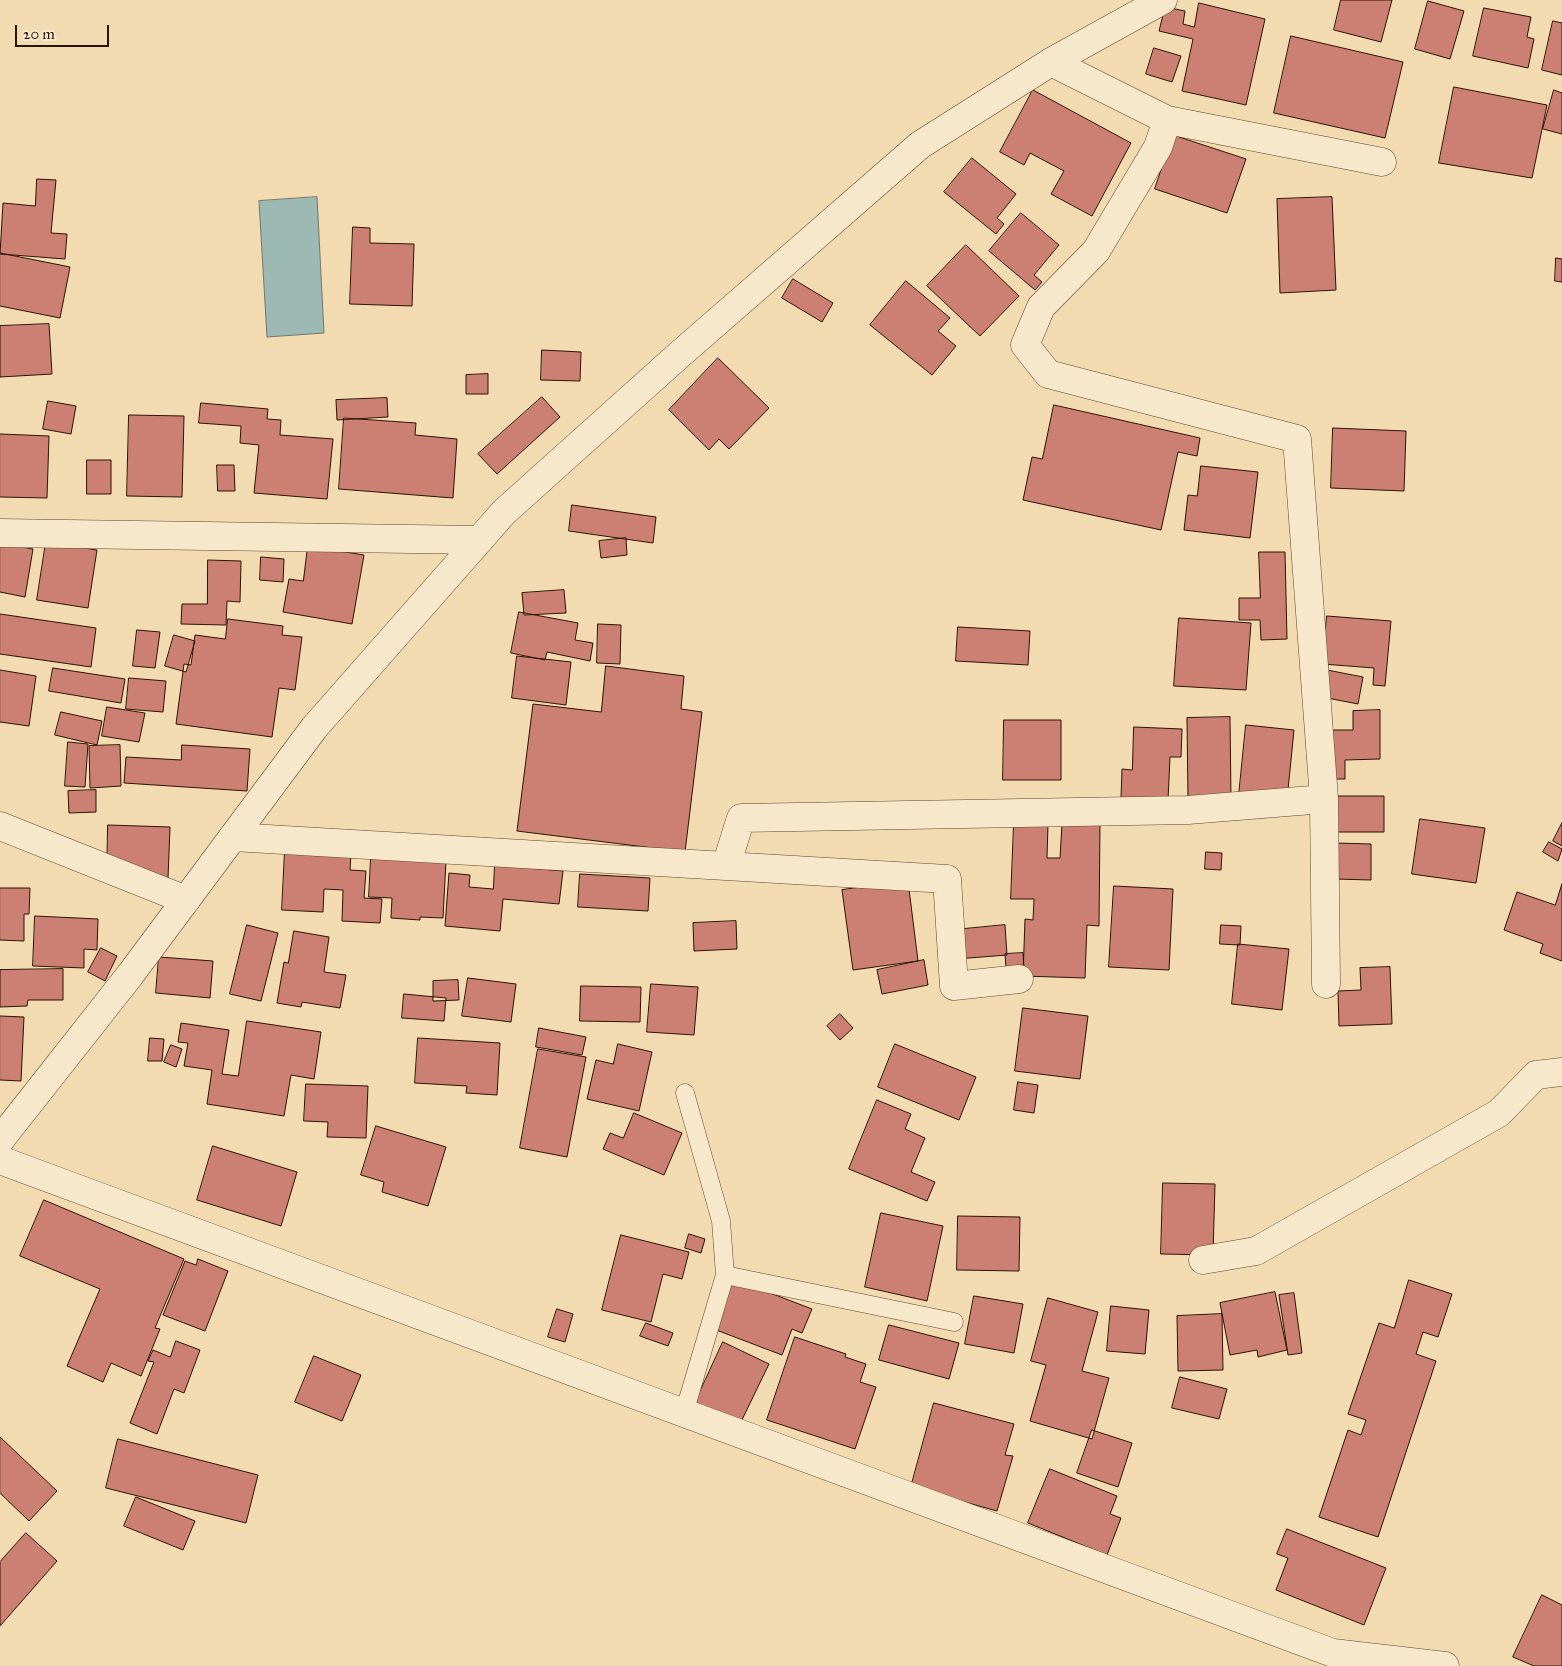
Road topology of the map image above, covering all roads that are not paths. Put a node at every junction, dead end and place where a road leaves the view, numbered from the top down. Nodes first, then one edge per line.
1 (1163, 0) edge
2 (1051, 62) junction
3 (1166, 120) junction
4 (1382, 162) dead end
5 (0, 533) edge
6 (479, 540) junction
7 (1324, 799) junction
8 (0, 826) edge
9 (233, 838) junction
10 (726, 866) junction
11 (186, 900) junction
12 (1019, 979) dead end
13 (1326, 984) dead end
14 (1562, 1072) edge
15 (685, 1093) dead end
16 (0, 1140) edge
17 (0, 1160) edge
18 (1203, 1260) dead end
19 (725, 1275) junction
20 (954, 1322) dead end
21 (684, 1413) junction
22 (1445, 1666) edge

1 - 2 street
2 - 3 street
2 - 6 street
3 - 4 street
3 - 7 street
5 - 6 street
6 - 9 street
7 - 10 street
7 - 13 street
8 - 11 street
9 - 10 street
9 - 11 street
10 - 12 street
11 - 16 street
14 - 18 street
15 - 19 lane
17 - 21 street
19 - 20 lane
19 - 21 lane
21 - 22 street

